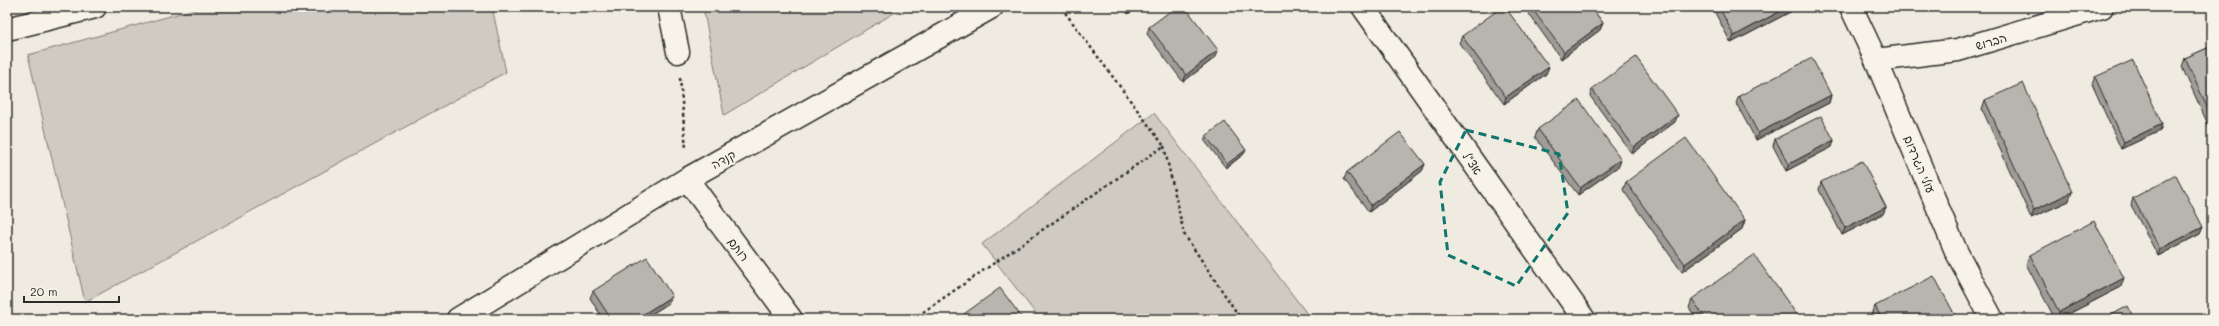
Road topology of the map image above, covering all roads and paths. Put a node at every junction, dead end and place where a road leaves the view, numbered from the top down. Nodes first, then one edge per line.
1 (95, 7) edge
2 (669, 7) edge
3 (992, 7) edge
4 (1061, 7) edge
5 (1363, 7) edge
6 (1851, 7) edge
7 (2102, 7) edge
8 (7, 29) edge
9 (678, 52) joint
10 (1876, 60) junction
11 (1164, 146) junction
12 (687, 179) junction
13 (458, 319) edge
14 (792, 319) edge
15 (913, 319) edge
16 (1241, 319) edge
17 (1584, 319) edge
18 (1992, 319) edge

1 - 8 street
2 - 9 street
3 - 12 street, קנדה
4 - 11 path
5 - 17 street, אצ"ל
6 - 10 street, עולי הגרדום
7 - 10 street, הברוש
9 - 12 path
10 - 18 street, עולי הגרדום
11 - 15 path
11 - 16 path
12 - 13 street, קנדה
12 - 14 street, רותם

